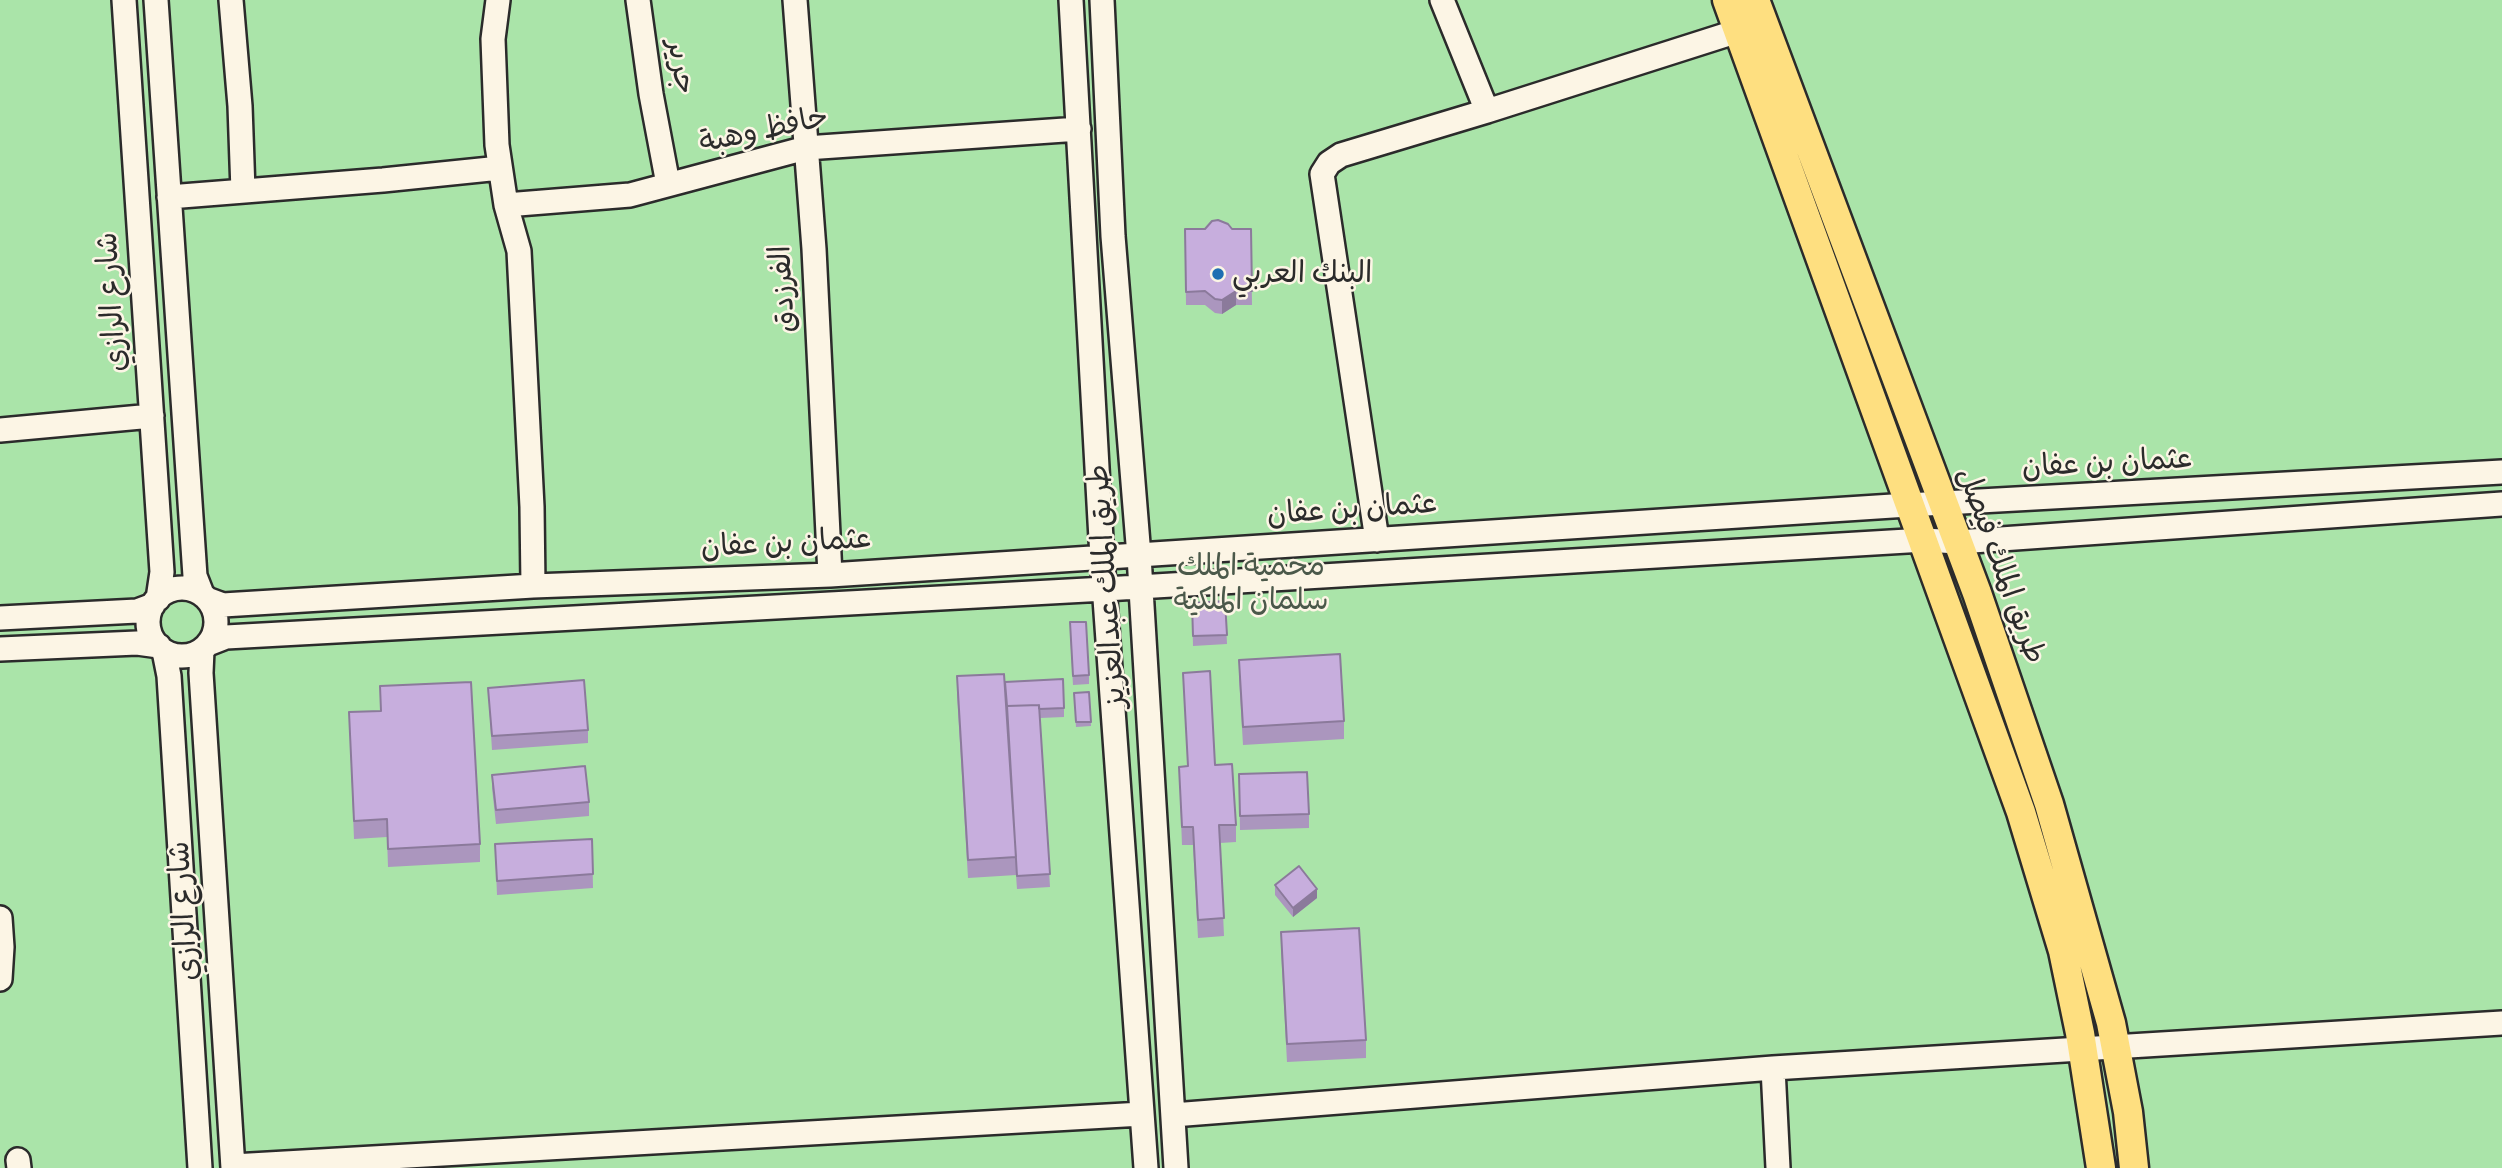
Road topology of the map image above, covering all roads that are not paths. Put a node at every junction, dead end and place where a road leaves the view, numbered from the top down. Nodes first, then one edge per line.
1 (124, 0) edge
2 (156, 0) edge
3 (231, 0) edge
4 (498, 0) edge
5 (638, 0) edge
6 (795, 0) edge
7 (1071, 0) edge
8 (1102, 0) edge
9 (1442, 0) edge
10 (1727, 0) edge
11 (1755, 0) edge
12 (1738, 31) junction
13 (1487, 111) junction
14 (1079, 129) junction
15 (806, 148) junction
16 (500, 168) junction
17 (668, 184) junction
18 (243, 191) junction
19 (169, 197) junction
20 (506, 205) junction
21 (152, 416) junction
22 (0, 430) edge
23 (2502, 472) edge
24 (2502, 504) edge
25 (1908, 505) junction
26 (1942, 505) junction
27 (1377, 540) junction
28 (1924, 540) junction
29 (1958, 542) junction
30 (1139, 556) junction
31 (1102, 557) junction
32 (830, 575) junction
33 (533, 586) junction
34 (1140, 587) junction
35 (1105, 589) junction
36 (204, 596) junction
37 (155, 602) junction
38 (0, 618) edge
39 (205, 647) junction
40 (162, 648) junction
41 (0, 649) edge
42 (0, 918) edge
43 (0, 979) edge
44 (2502, 1023) edge
45 (2115, 1047) junction
46 (2083, 1049) junction
47 (1773, 1068) junction
48 (1142, 1114) junction
49 (1173, 1115) junction
50 (233, 1167) edge
51 (200, 1168) edge
52 (1146, 1168) edge
53 (1176, 1168) edge
54 (1778, 1168) edge
55 (2101, 1168) edge
56 (2134, 1168) edge

1 - 21 street, شارع الرازي
2 - 19 street
3 - 18 street
4 - 16 street
5 - 17 street, جرير
6 - 15 street, الفرزدق
7 - 14 street, طريق الملك عبدالعزيز
8 - 30 street, طريق الملك عبدالعزيز
9 - 13 street
10 - 12 main road, طريق الملك فيصل
11 - 26 main road, طريق الملك فيصل
12 - 13 street
12 - 25 main road, طريق الملك فيصل
13 - 27 street
14 - 15 street, حافظ وهبة
14 - 31 street, طريق الملك عبدالعزيز
15 - 17 street, حافظ وهبة
15 - 32 street, الفرزدق
16 - 18 street
16 - 20 street
17 - 20 street, حافظ وهبة
18 - 19 street
19 - 36 street
20 - 33 street
21 - 22 street
21 - 37 street, شارع الرازي
23 - 26 street, عثمان بن عفان
24 - 29 street, عثمان بن عفان
25 - 26 street, عثمان بن عفان
25 - 27 street, عثمان بن عفان
25 - 28 main road, طريق الملك فيصل
26 - 29 main road, طريق الملك فيصل
27 - 30 street, عثمان بن عفان
28 - 29 street, عثمان بن عفان
28 - 34 street, عثمان بن عفان
28 - 46 main road, طريق الملك فيصل
29 - 45 main road, طريق الملك فيصل
30 - 31 street, عثمان بن عفان
30 - 34 street, طريق الملك عبدالعزيز
31 - 32 street, عثمان بن عفان
31 - 35 street, طريق الملك عبدالعزيز
32 - 33 street, عثمان بن عفان
33 - 36 street, عثمان بن عفان
34 - 35 street, عثمان بن عفان
34 - 49 street, طريق الملك عبدالعزيز
35 - 39 street, عثمان بن عفان
35 - 48 street, طريق الملك عبدالعزيز
36 - 37 street
36 - 39 street
37 - 38 street
37 - 40 street
39 - 40 street
39 - 50 street, شارع الرازي
40 - 41 street
40 - 51 street, شارع الرازي
42 - 43 street
44 - 45 street
45 - 46 street
45 - 56 main road, طريق الملك فيصل
46 - 47 street
46 - 55 main road, طريق الملك فيصل
47 - 49 street
47 - 54 street
48 - 50 street
48 - 52 street, طريق الملك عبدالعزيز
49 - 53 street, طريق الملك عبدالعزيز

